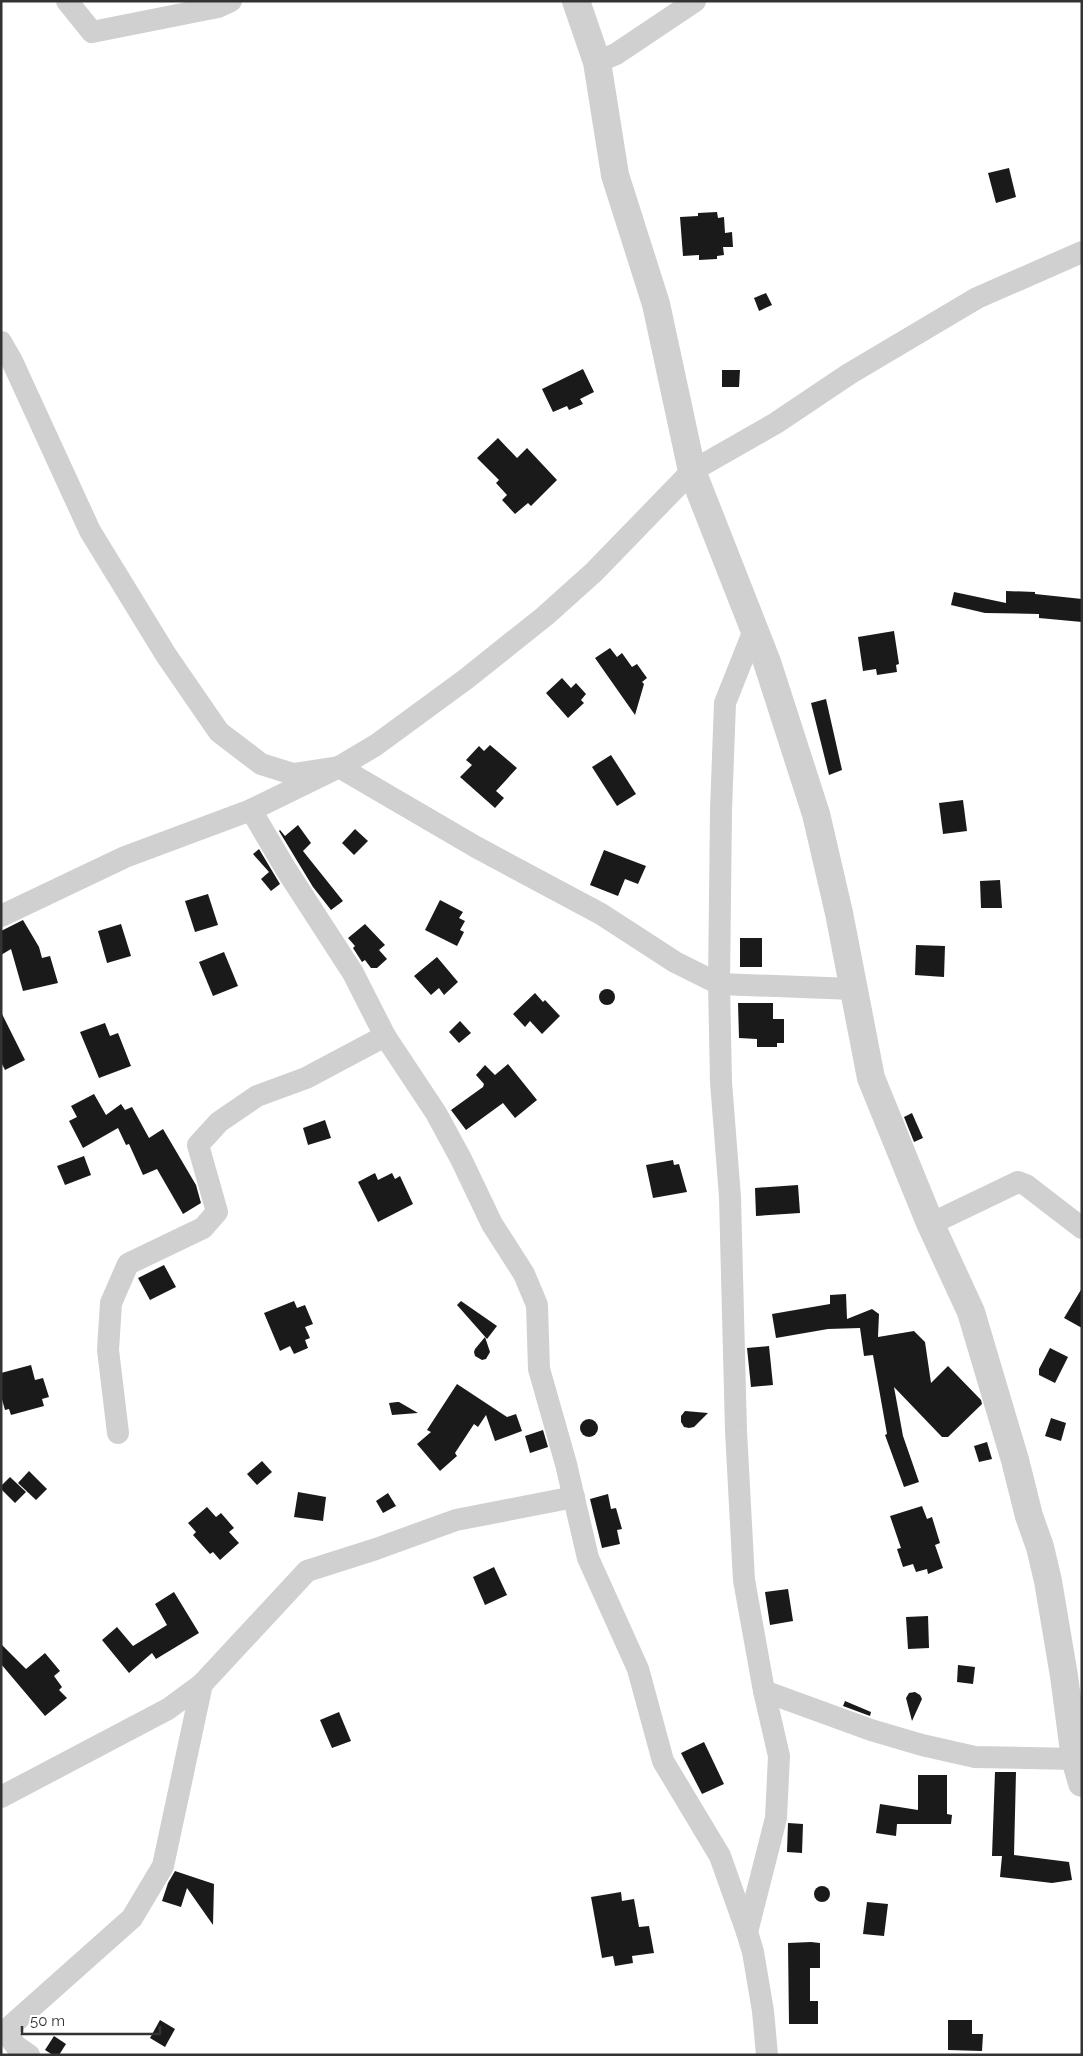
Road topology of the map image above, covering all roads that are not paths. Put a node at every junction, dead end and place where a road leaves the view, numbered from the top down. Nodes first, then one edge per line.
1 (67, 1) edge
2 (231, 1) edge
3 (576, 1) edge
4 (695, 1) edge
5 (597, 62) junction
6 (1082, 252) edge
7 (1, 342) edge
8 (692, 471) junction
9 (754, 630) junction
10 (339, 767) junction
11 (251, 810) junction
12 (1, 916) edge
13 (718, 984) junction
14 (854, 989) junction
15 (385, 1036) junction
16 (930, 1223) junction
17 (1082, 1228) edge
18 (118, 1434) dead end
19 (574, 1498) junction
20 (202, 1684) junction
21 (764, 1691) junction
22 (1078, 1771) edge
23 (1, 1797) edge
24 (747, 1932) junction
25 (766, 2044) edge
26 (29, 2055) edge
27 (750, 2055) edge

1 - 2 street
3 - 5 street
4 - 5 street
5 - 8 street
6 - 8 street
7 - 10 street
8 - 9 street
8 - 10 street
9 - 13 street
9 - 14 street
10 - 11 street
10 - 13 street
11 - 12 street
11 - 15 street
13 - 14 street
13 - 21 street
14 - 16 street
15 - 18 street
15 - 19 street
16 - 17 street
16 - 22 street
19 - 20 street
19 - 24 street
20 - 23 street
20 - 26 street
21 - 22 street
21 - 24 street
24 - 25 street
25 - 27 street

